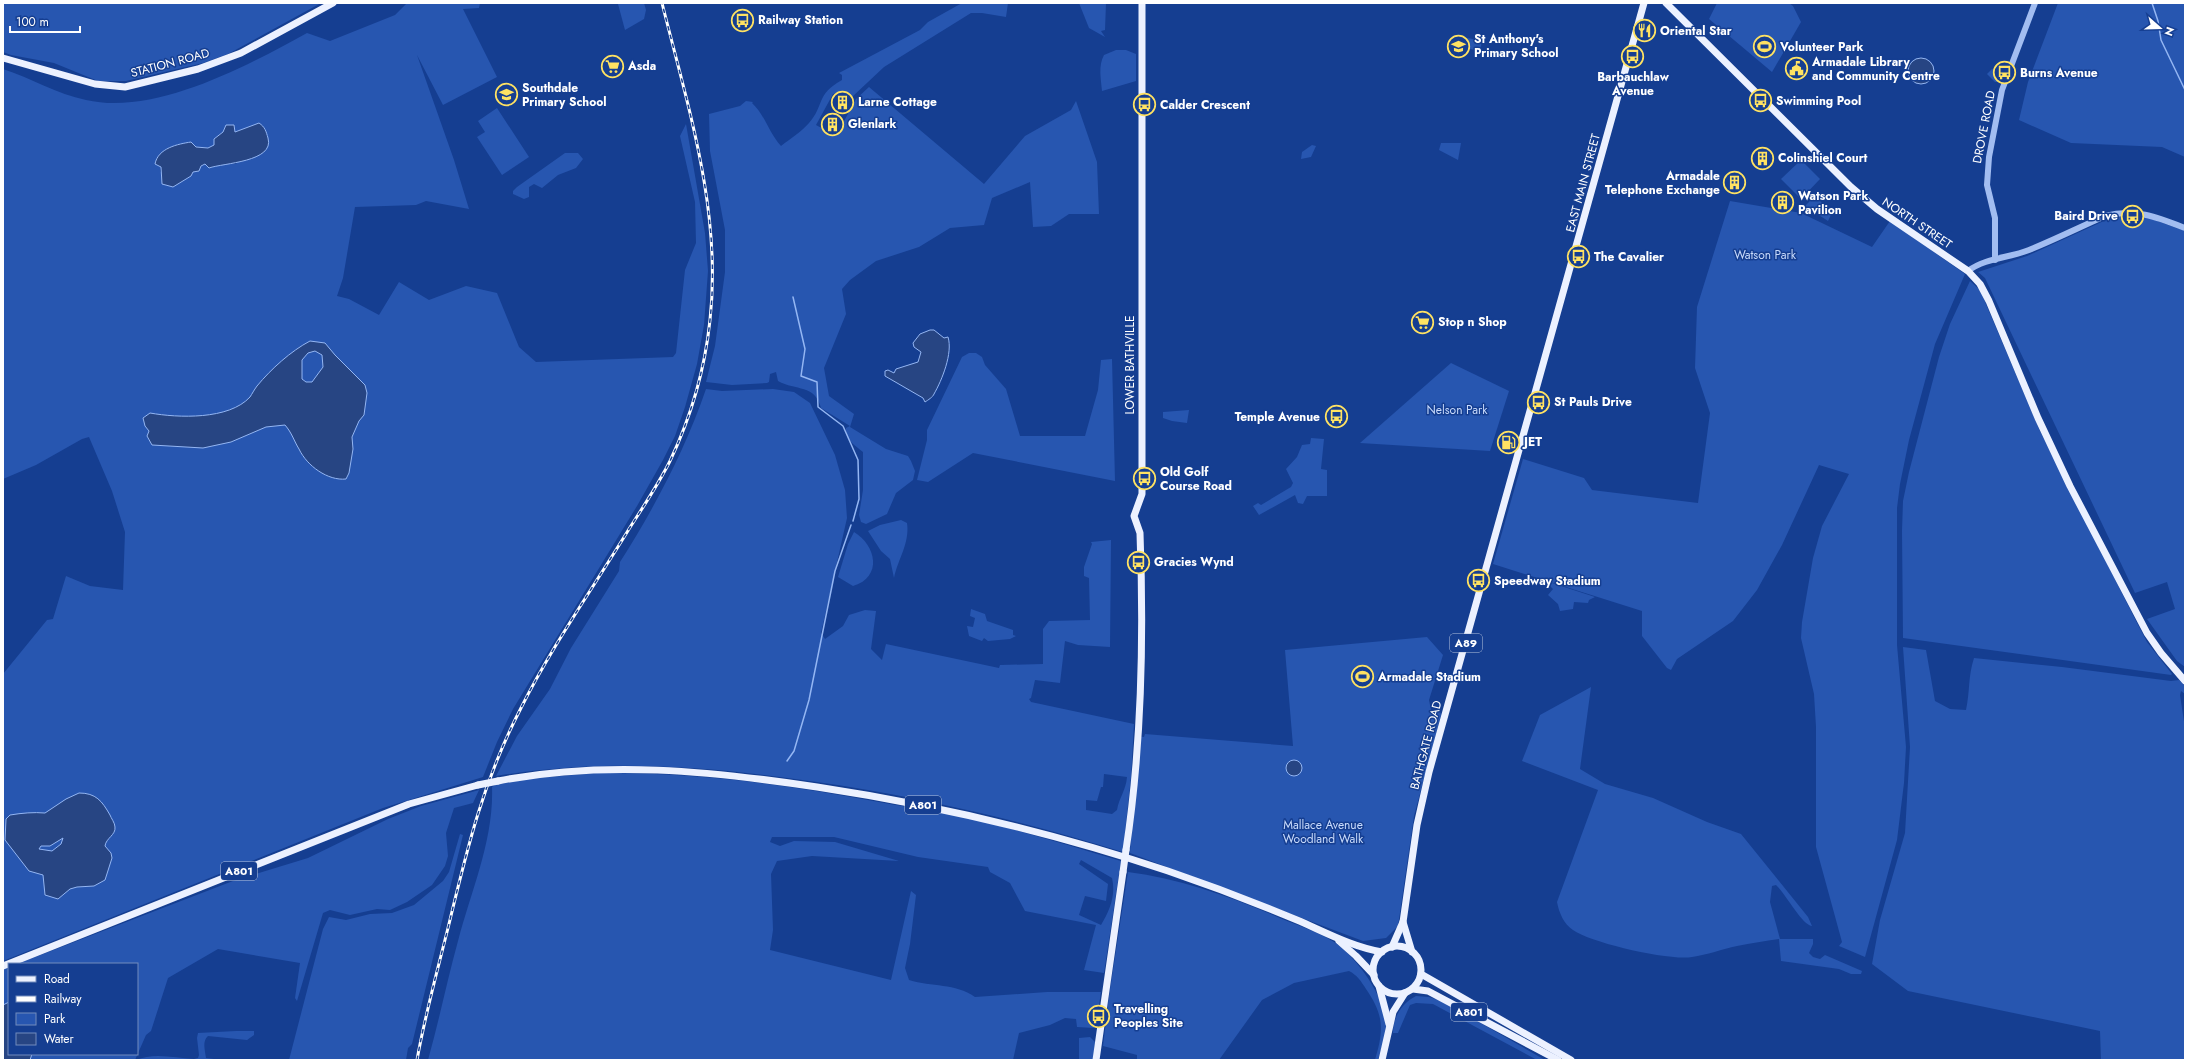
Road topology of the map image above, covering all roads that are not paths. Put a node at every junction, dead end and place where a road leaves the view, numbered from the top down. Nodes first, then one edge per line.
1 (333, 3) edge
2 (1142, 3) edge
3 (1644, 3) edge
4 (1666, 3) edge
5 (2035, 3) edge
6 (3, 58) edge
7 (2185, 228) edge
8 (1995, 260) junction
9 (1969, 272) junction
10 (1543, 368) joint
11 (2185, 681) edge
12 (1403, 922) junction
13 (1331, 935) junction
14 (1392, 947) junction
15 (1382, 952) junction
16 (1412, 952) junction
17 (11, 963) edge
18 (1421, 974) junction
19 (1374, 975) junction
20 (1379, 986) junction
21 (1413, 989) junction
22 (1405, 993) junction
23 (1389, 1026) junction
24 (1096, 1060) edge
25 (1382, 1060) edge
26 (1558, 1060) edge
27 (1570, 1060) edge

1 - 6 main road, STATION ROAD
2 - 24 main road, LOWER BATHVILLE, bridge
3 - 10 main road, EAST MAIN STREET / A89
4 - 9 main road, NORTH STREET
5 - 8 street, DROVE ROAD
7 - 8 street
8 - 9 street
9 - 11 main road
10 - 12 main road, BATHGATE ROAD / A89
12 - 14 main road, BATHGATE ROAD / A89
12 - 16 main road, BATHGATE ROAD / A89
13 - 15 main road, A801
13 - 17 main road, A801, bridge
13 - 19 main road, A801
14 - 15 main road
14 - 16 main road
15 - 19 main road
16 - 18 main road, A89
18 - 21 main road
18 - 27 main road, A801
19 - 20 main road
20 - 22 main road
20 - 23 main road
21 - 22 main road
21 - 26 main road, A801
22 - 23 main road
23 - 25 main road

